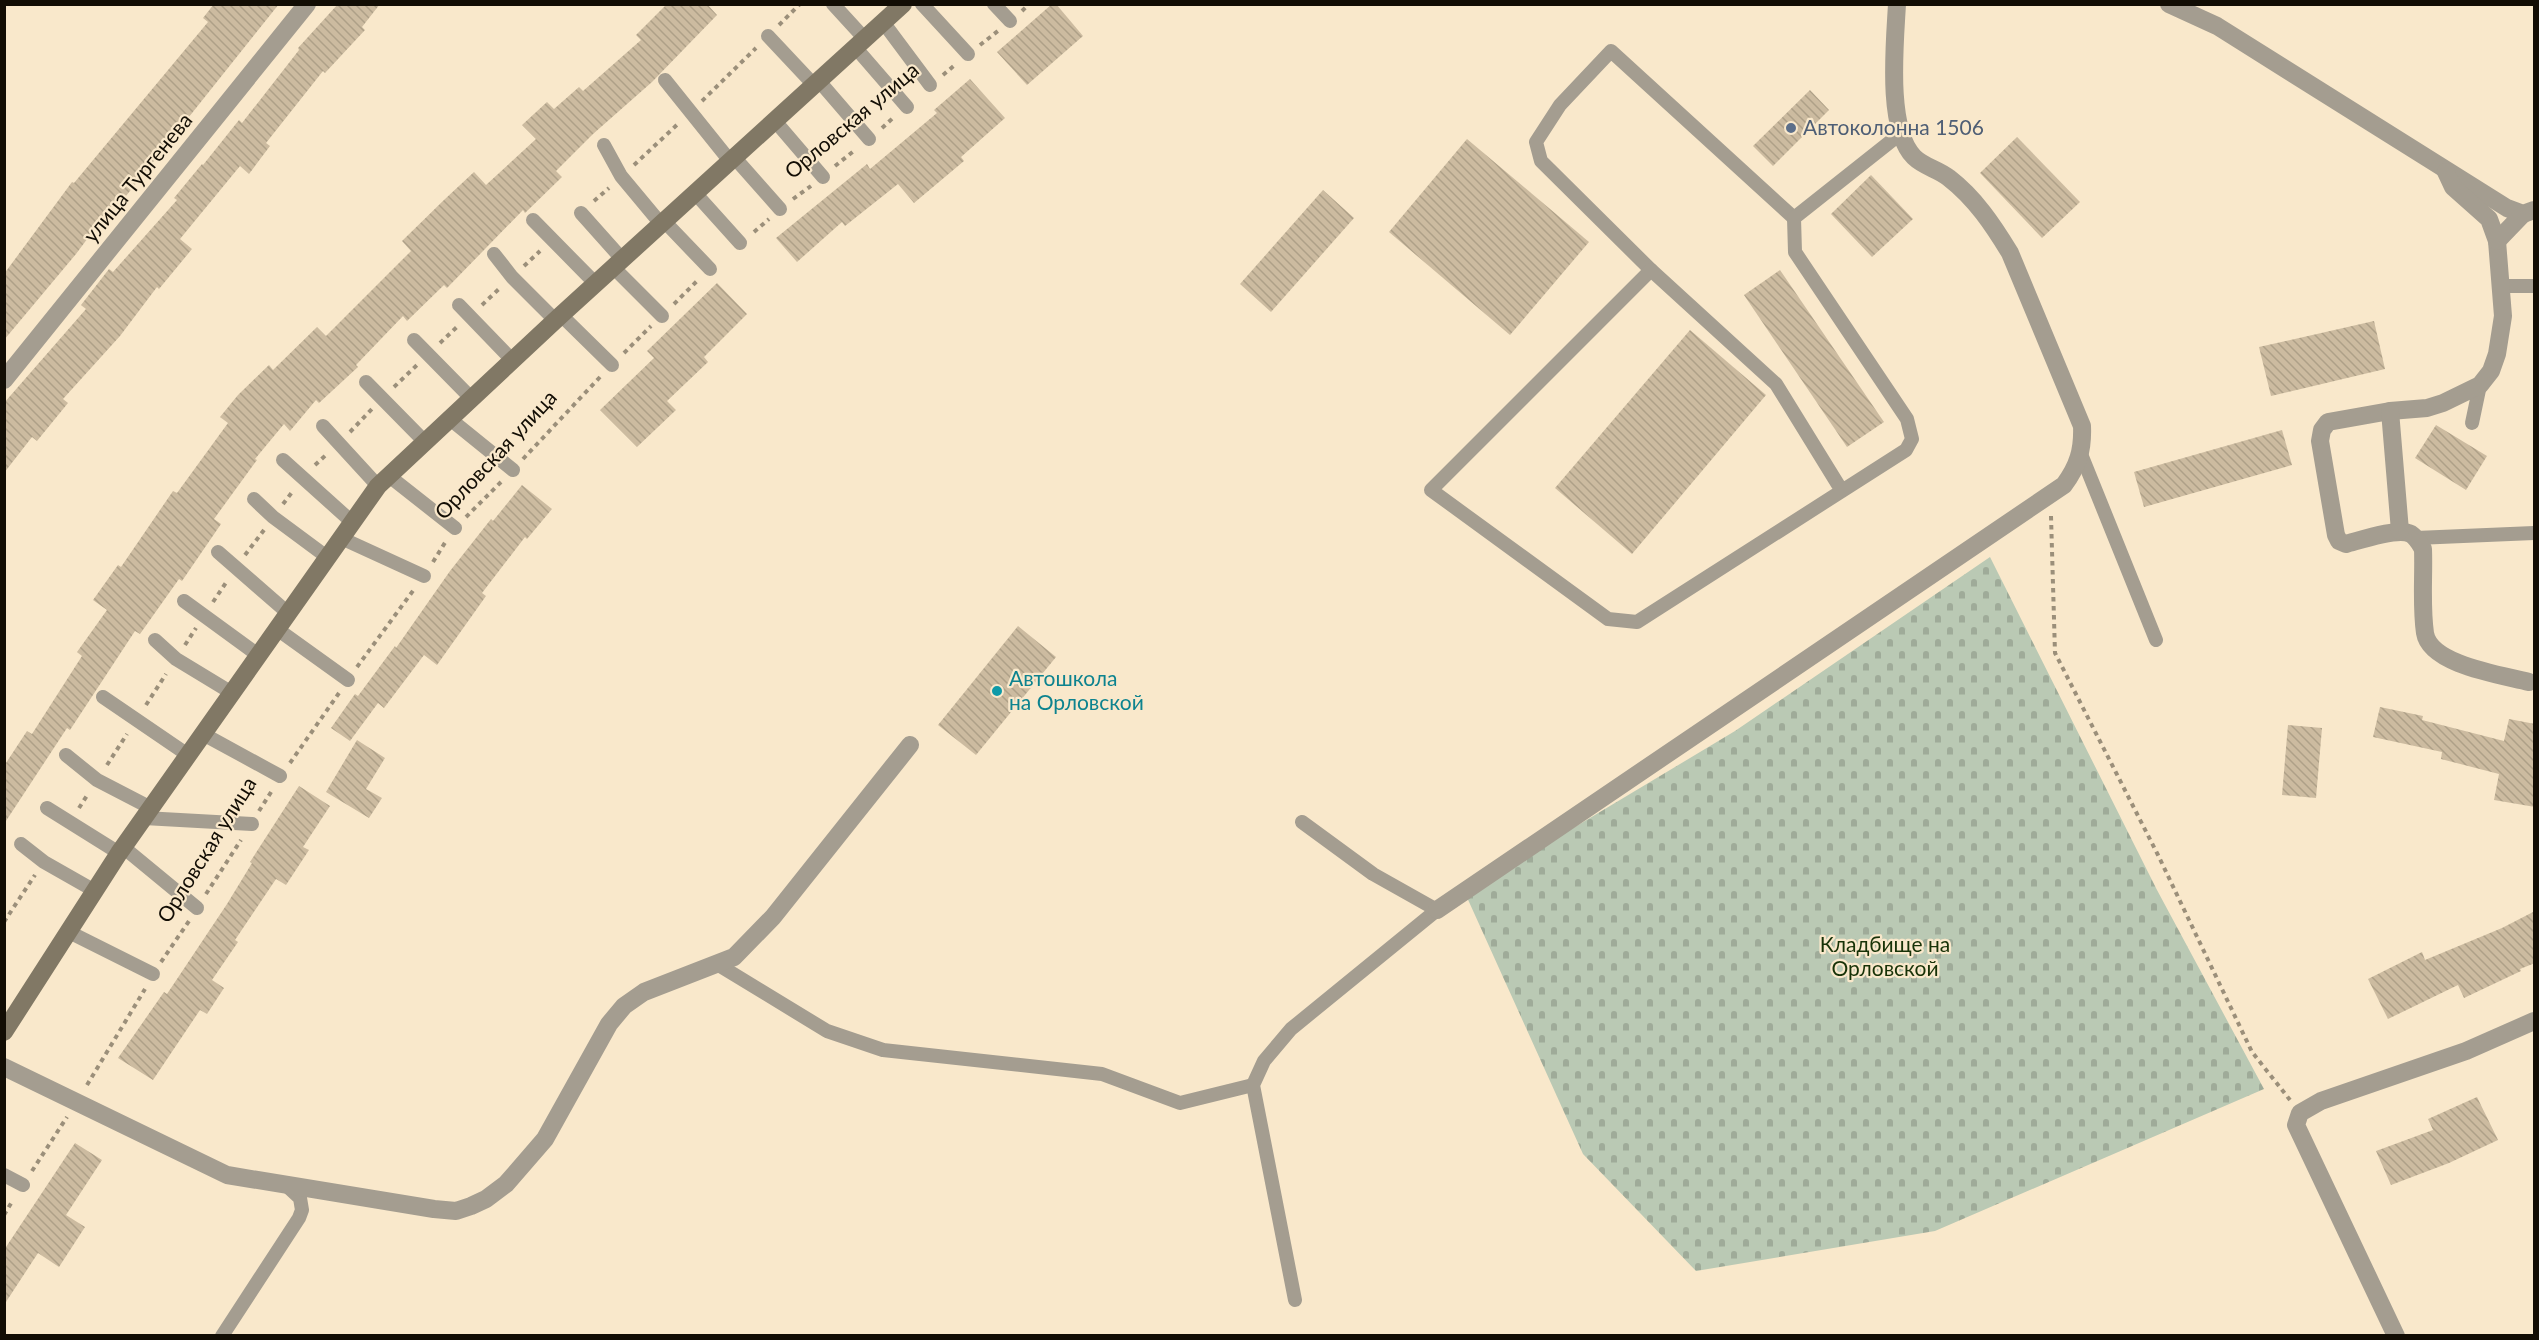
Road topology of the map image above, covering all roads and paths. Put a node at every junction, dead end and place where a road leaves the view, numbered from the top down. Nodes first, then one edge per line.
1 (307, 4) edge
2 (800, 4) edge
3 (833, 4) edge
4 (903, 4) edge
5 (922, 4) edge
6 (994, 4) edge
7 (1029, 4) edge
8 (1897, 4) edge
9 (2169, 4) edge
10 (1010, 21) junction
11 (883, 22) junction
12 (768, 36) junction
13 (860, 43) junction
14 (968, 54) junction
15 (665, 80) dead end
16 (817, 83) junction
17 (930, 85) joint
18 (907, 107) joint
19 (689, 113) junction
20 (775, 121) junction
21 (1900, 134) junction
22 (869, 138) junction
23 (604, 145) dead end
24 (732, 159) junction
25 (2446, 171) junction
26 (621, 176) junction
27 (823, 177) junction
28 (694, 193) junction
29 (780, 209) junction
30 (2529, 212) edge
31 (581, 213) joint
32 (1794, 218) junction
33 (533, 220) dead end
34 (663, 223) junction
35 (552, 240) junction
36 (2497, 241) junction
37 (740, 243) joint
38 (494, 254) dead end
39 (617, 263) junction
40 (710, 269) joint
41 (1651, 270) junction
42 (512, 277) junction
43 (596, 283) junction
44 (2500, 286) junction
45 (2535, 286) edge
46 (459, 304) dead end
47 (470, 316) junction
48 (662, 316) junction
49 (558, 317) junction
50 (414, 340) dead end
51 (428, 354) junction
52 (512, 360) junction
53 (612, 365) junction
54 (4, 380) edge
55 (366, 382) dead end
56 (2480, 384) junction
57 (471, 398) junction
58 (382, 400) junction
59 (2390, 411) junction
60 (450, 419) junction
61 (2472, 423) dead end
62 (323, 426) dead end
63 (425, 441) junction
64 (339, 442) junction
65 (2081, 454) junction
66 (284, 460) dead end
67 (513, 470) junction
68 (302, 478) junction
69 (383, 481) junction
70 (1842, 491) junction
71 (2051, 494) junction
72 (254, 499) dead end
73 (273, 517) junction
74 (352, 522) junction
75 (454, 528) junction
76 (2535, 533) edge
77 (2408, 535) junction
78 (341, 538) junction
79 (218, 552) dead end
80 (327, 557) junction
81 (236, 567) junction
82 (424, 576) junction
83 (184, 601) dead end
84 (288, 613) junction
85 (204, 615) junction
86 (277, 629) junction
87 (155, 640) dead end
88 (2156, 640) dead end
89 (258, 655) junction
90 (176, 658) junction
91 (348, 680) junction
92 (2529, 682) dead end
93 (232, 693) junction
94 (104, 697) dead end
95 (136, 720) junction
96 (203, 734) junction
97 (910, 745) dead end
98 (66, 755) dead end
99 (188, 755) junction
100 (280, 776) junction
101 (97, 780) junction
102 (47, 808) dead end
103 (148, 813) junction
104 (70, 822) junction
105 (1302, 822) dead end
106 (252, 824) junction
107 (21, 844) dead end
108 (121, 850) junction
109 (44, 862) junction
110 (95, 891) junction
111 (197, 908) junction
112 (1437, 910) junction
113 (4, 922) edge
114 (69, 932) junction
115 (717, 964) junction
116 (153, 974) junction
117 (2535, 1021) edge
118 (4, 1032) edge
119 (4, 1067) edge
120 (1253, 1085) junction
121 (77, 1102) junction
122 (2300, 1113) junction
123 (4, 1175) edge
124 (23, 1185) junction
125 (286, 1185) junction
126 (4, 1215) edge
127 (1295, 1300) dead end
128 (222, 1335) edge
129 (2396, 1335) edge

1 - 54 street, улица Тургенева
2 - 12 path
3 - 13 lane
4 - 11 main road
5 - 14 lane
6 - 10 lane
7 - 10 path, Орловская улица
8 - 21 street
9 - 25 street
10 - 14 path, Орловская улица
11 - 13 main road
11 - 17 lane
12 - 16 lane
12 - 19 path
13 - 16 main road
13 - 18 lane
14 - 17 path, Орловская улица
15 - 19 lane
16 - 20 main road
16 - 22 lane
18 - 22 path, Орловская улица
19 - 24 lane
19 - 26 path
20 - 24 main road
20 - 27 lane
21 - 32 lane
21 - 65 street
22 - 27 path, Орловская улица
23 - 26 lane
24 - 28 main road
24 - 29 lane
25 - 30 street
25 - 36 street
26 - 31 path
26 - 34 lane
27 - 29 path, Орловская улица
28 - 34 main road
28 - 37 lane
29 - 37 path, Орловская улица
30 - 36 street
31 - 39 lane
32 - 41 lane
32 - 70 lane
33 - 35 lane
34 - 39 main road
34 - 40 lane
35 - 42 path
35 - 43 lane
36 - 44 street
38 - 42 lane
39 - 43 main road
39 - 48 lane
40 - 48 path, Орловская улица
41 - 70 lane
41 - 70 lane
42 - 47 path
42 - 49 lane
43 - 49 main road
44 - 45 lane
44 - 56 street
46 - 47 lane
47 - 51 path
47 - 52 lane
48 - 53 path, Орловская улица
49 - 52 main road
49 - 53 lane
50 - 51 lane
51 - 57 lane
51 - 58 path
52 - 57 main road
53 - 67 path, Орловская улица
55 - 58 lane
56 - 59 street
56 - 61 lane
57 - 60 main road
58 - 63 lane
58 - 64 path
59 - 77 street
59 - 77 street
60 - 63 main road
60 - 67 lane
62 - 64 lane
63 - 69 main road
64 - 68 path
64 - 69 lane
65 - 71 street
65 - 88 lane
66 - 68 lane
67 - 75 path, Орловская улица
68 - 73 path
68 - 74 lane
69 - 74 main road
69 - 75 lane
71 - 112 street
71 - 122 path
72 - 73 lane
73 - 80 lane
73 - 81 path
74 - 78 main road
75 - 82 path, Орловская улица
76 - 77 lane
77 - 92 street
78 - 80 main road
78 - 82 lane
79 - 81 lane
80 - 84 main road
81 - 84 lane
81 - 85 path
82 - 91 path, Орловская улица
83 - 85 lane
84 - 86 main road
85 - 89 lane
85 - 90 path
86 - 89 main road
86 - 91 lane
87 - 90 lane
89 - 93 main road
90 - 93 lane
90 - 95 path
91 - 100 path, Орловская улица
93 - 96 main road
94 - 95 lane
95 - 99 lane
95 - 101 path
96 - 99 main road
96 - 100 lane
97 - 115 street
98 - 101 lane
99 - 103 main road
100 - 106 path, Орловская улица
101 - 103 lane
101 - 104 path
102 - 104 lane
103 - 106 lane
103 - 108 main road
104 - 108 lane
105 - 112 lane
106 - 111 path, Орловская улица
107 - 109 lane
108 - 110 main road
108 - 111 lane
109 - 110 lane
109 - 113 path
110 - 114 main road
111 - 116 path, Орловская улица
112 - 120 lane
114 - 116 lane
114 - 118 main road
115 - 120 lane
115 - 125 street
116 - 121 path, Орловская улица
117 - 122 street
119 - 121 street
120 - 127 lane
121 - 124 path, Орловская улица
121 - 125 street
122 - 129 street
123 - 124 lane
124 - 126 path, Орловская улица
125 - 128 lane

